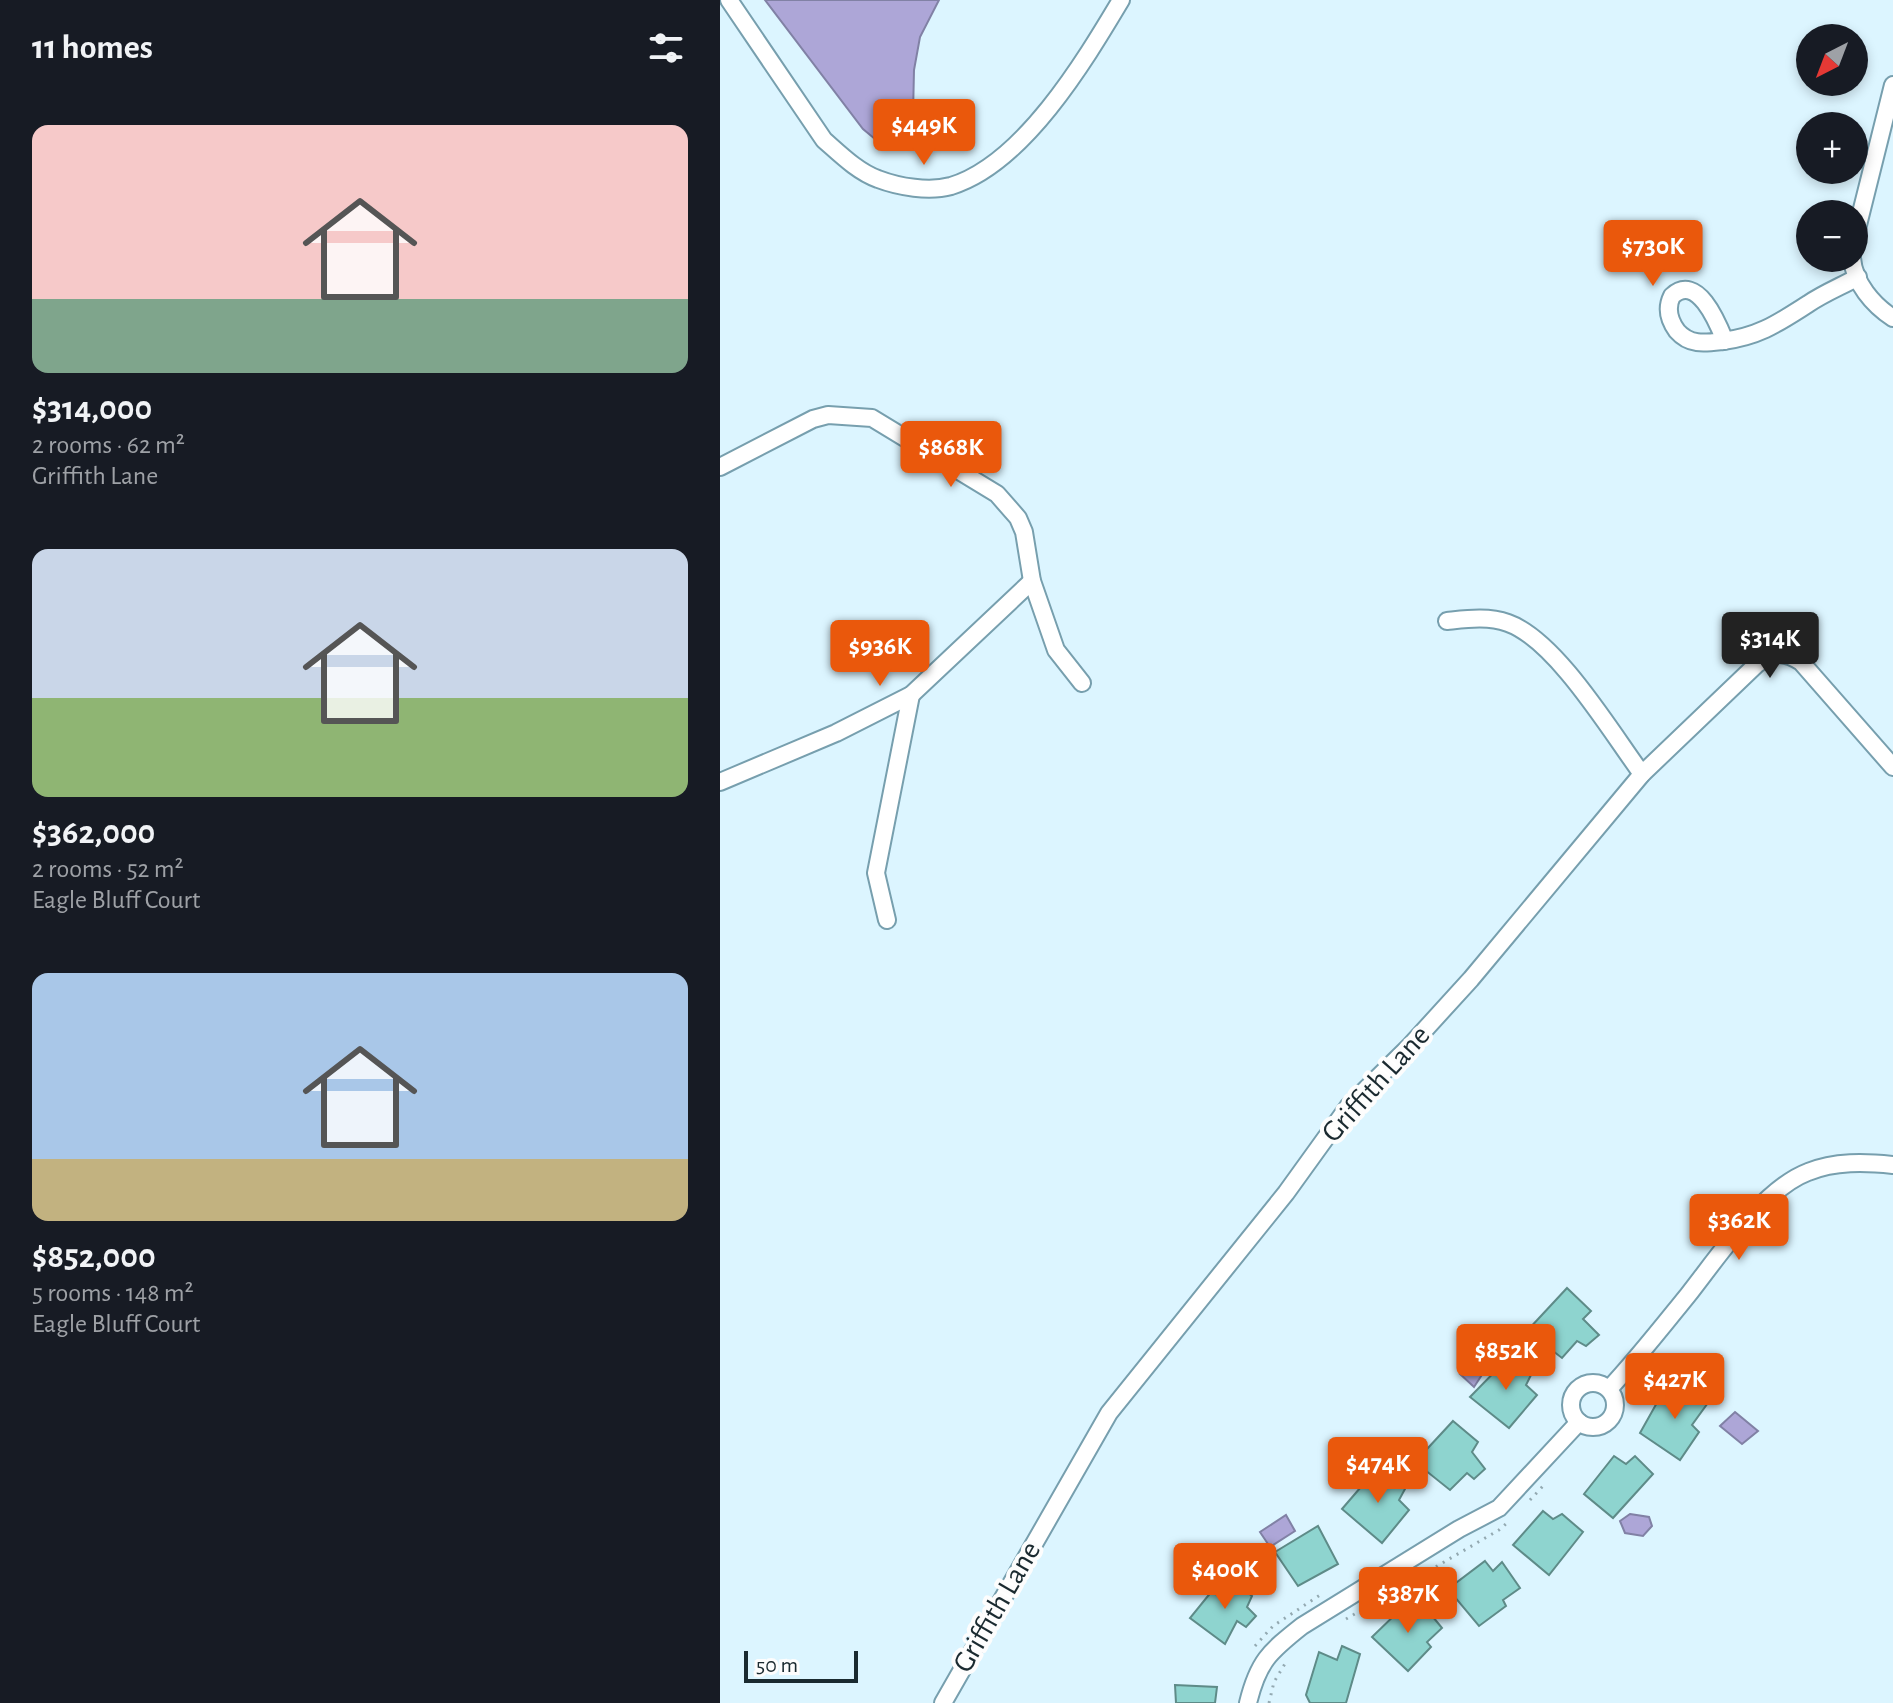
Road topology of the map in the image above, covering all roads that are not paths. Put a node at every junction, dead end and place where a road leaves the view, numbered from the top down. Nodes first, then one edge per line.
1 (729, 0) edge
2 (1121, 0) edge
3 (1893, 85) edge
4 (1864, 200) edge
5 (1856, 272) edge
6 (1858, 277) junction
7 (1893, 318) edge
8 (1725, 341) dead end
9 (720, 467) edge
10 (1032, 581) junction
11 (1447, 621) dead end
12 (1082, 683) dead end
13 (911, 695) junction
14 (1893, 767) edge
15 (1642, 774) junction
16 (720, 782) edge
17 (887, 920) dead end
18 (1893, 1165) edge
19 (1609, 1389) junction
20 (1579, 1422) junction
21 (943, 1703) edge
22 (1248, 1703) edge

1 - 2 street
3 - 4 street
5 - 6 street
6 - 7 street
6 - 8 street
9 - 10 street
10 - 12 street
10 - 13 street
11 - 15 street
13 - 16 street
13 - 17 street
14 - 15 street, Griffith Lane
15 - 21 street, Griffith Lane
18 - 19 street
19 - 20 street
19 - 20 street
20 - 22 street

